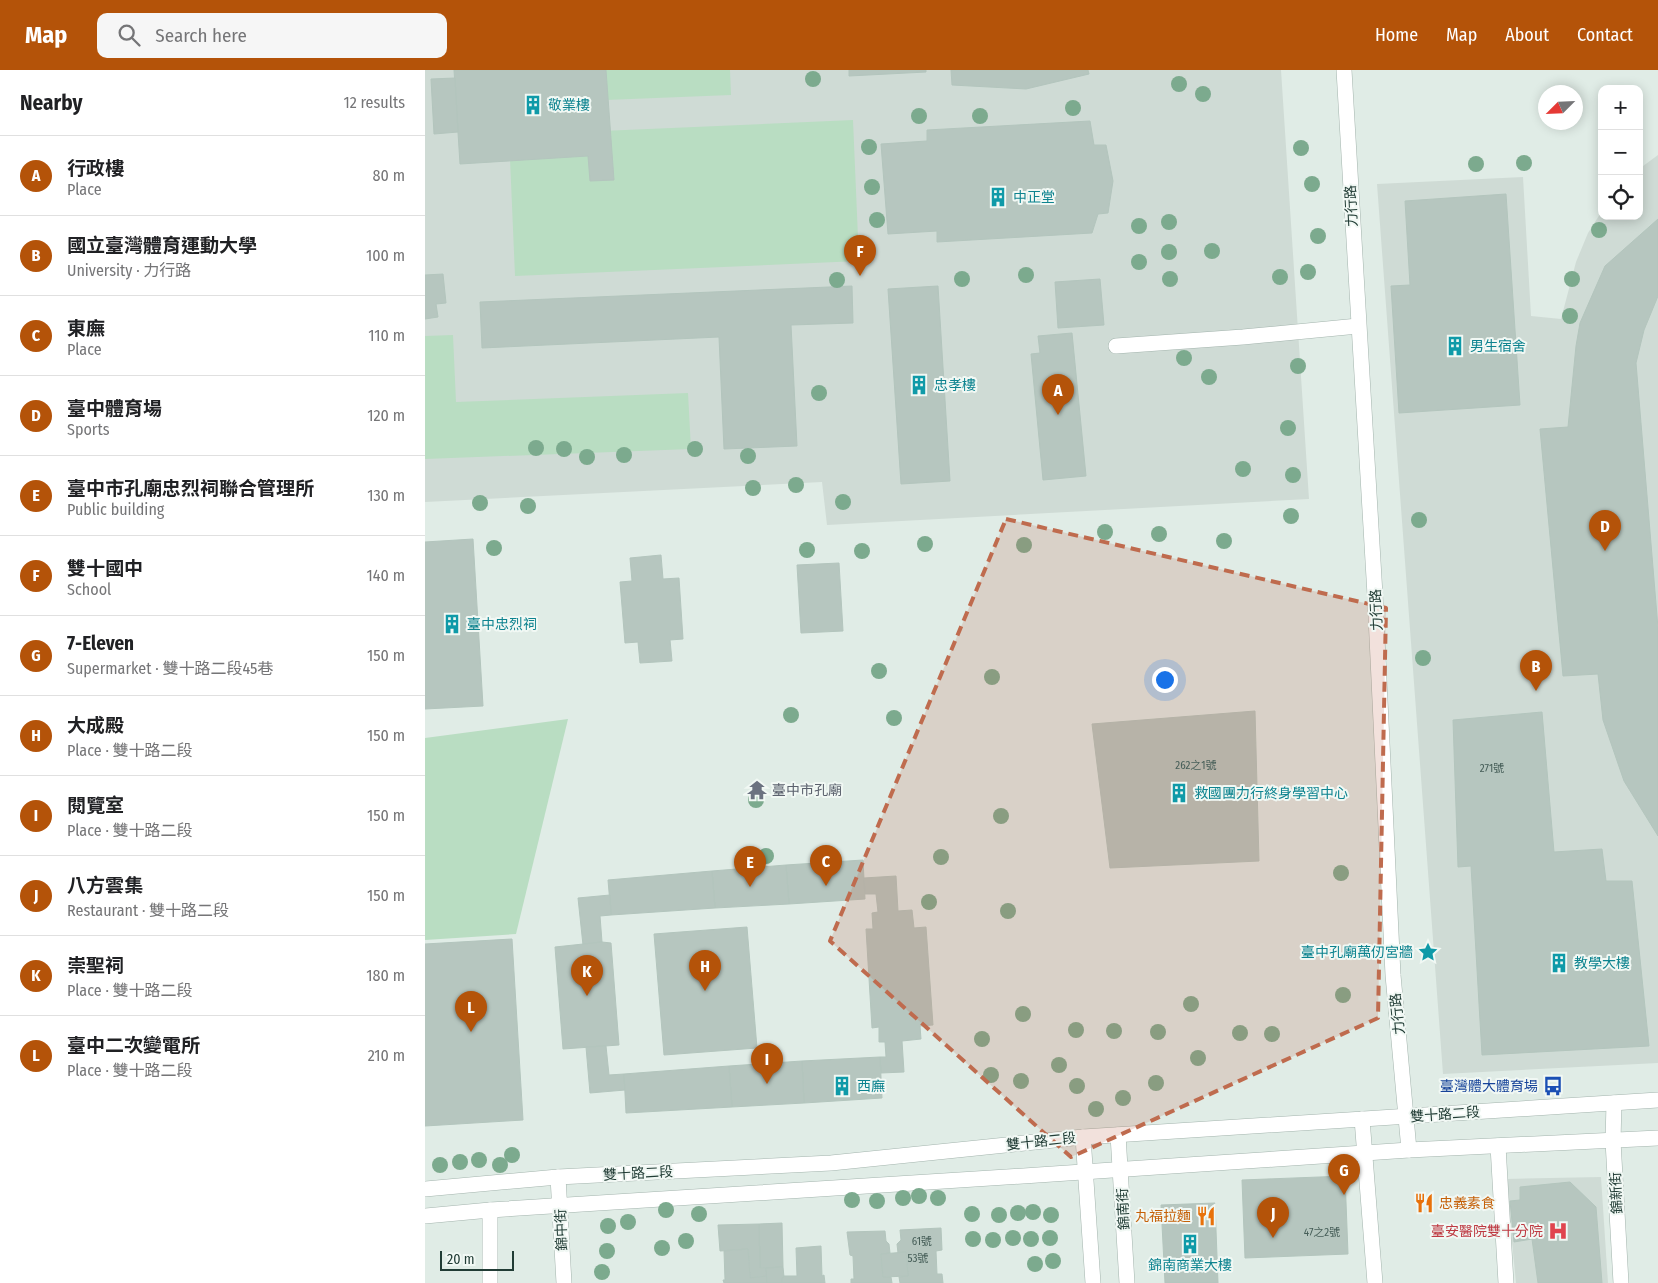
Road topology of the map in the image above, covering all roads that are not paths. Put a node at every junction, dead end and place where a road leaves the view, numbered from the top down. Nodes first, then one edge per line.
1 (1344, 70) edge
2 (1358, 326) junction
3 (1116, 346) dead end
4 (1658, 1100) edge
5 (1614, 1103) junction
6 (1406, 1116) junction
7 (1362, 1119) junction
8 (1118, 1135) junction
9 (1083, 1137) junction
10 (1658, 1138) edge
11 (1613, 1141) junction
12 (1498, 1146) junction
13 (1409, 1150) junction
14 (1365, 1153) junction
15 (1120, 1170) junction
16 (1086, 1172) junction
17 (558, 1177) junction
18 (425, 1189) edge
19 (560, 1206) junction
20 (490, 1210) junction
21 (425, 1216) edge
22 (490, 1283) edge
23 (564, 1283) edge
24 (1093, 1283) edge
25 (1127, 1283) edge
26 (1375, 1283) edge
27 (1507, 1283) edge
28 (1621, 1283) edge

1 - 2 street, 力行路
2 - 3 street
2 - 6 street, 力行路
4 - 5 street, 雙十路二段
5 - 6 street, 雙十路二段
5 - 11 street, 錦新街
6 - 7 street, 雙十路二段
6 - 13 street, 力行路
7 - 8 street, 雙十路二段
7 - 14 street
8 - 9 street, 雙十路二段
8 - 15 street, 錦南街
9 - 16 street
9 - 17 street, 雙十路二段
10 - 11 street, 雙十路二段
11 - 12 street, 雙十路二段
11 - 28 street, 錦新街
12 - 13 street, 雙十路二段
12 - 27 street
13 - 14 street, 雙十路二段
14 - 15 street, 雙十路二段
14 - 26 street
15 - 16 street, 雙十路二段
15 - 25 street, 錦南街
16 - 19 street, 雙十路二段
16 - 24 street
17 - 18 street, 雙十路二段
17 - 19 street, 錦中街
19 - 20 street, 雙十路二段
19 - 23 street, 錦中街
20 - 21 street, 雙十路二段
20 - 22 street

